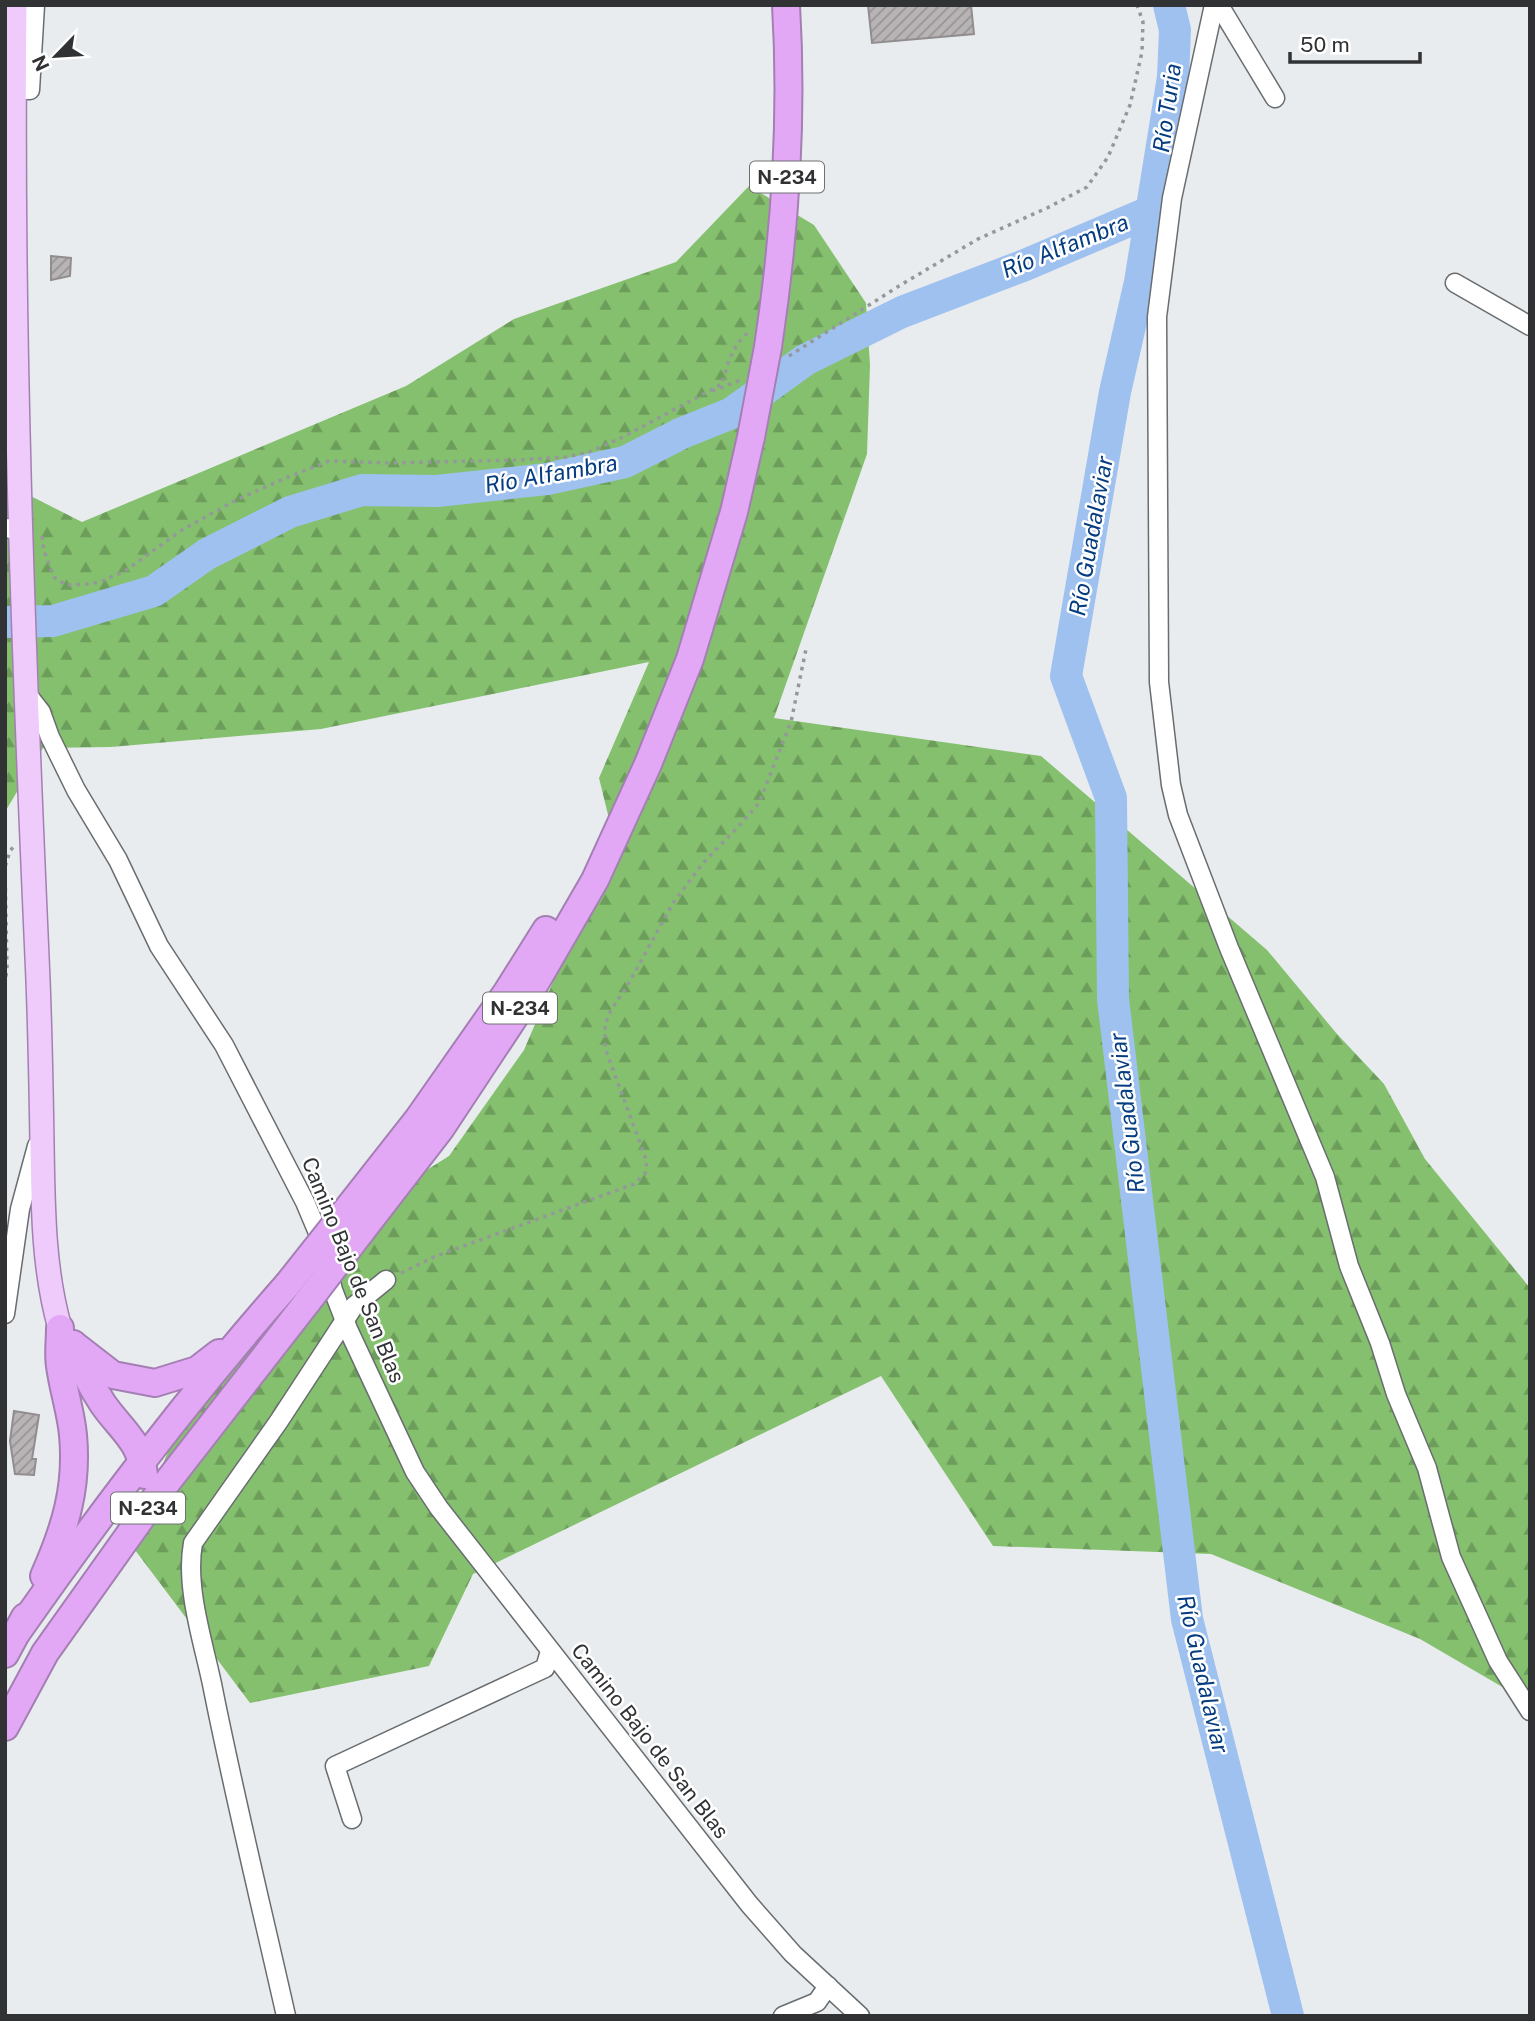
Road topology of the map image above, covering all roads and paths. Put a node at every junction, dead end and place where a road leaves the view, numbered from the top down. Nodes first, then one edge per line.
1 (15, 5) edge
2 (35, 5) edge
3 (786, 5) edge
4 (1136, 5) edge
5 (1217, 5) edge
6 (10, 88) edge
7 (1275, 98) dead end
8 (1455, 284) dead end
9 (1530, 326) edge
10 (774, 345) junction
11 (751, 375) dead end
12 (704, 393) junction
13 (22, 529) edge
14 (806, 649) dead end
15 (27, 694) junction
16 (32, 833) junction
17 (5, 985) edge
18 (42, 1129) junction
19 (350, 1225) junction
20 (386, 1280) joint
21 (5, 1314) edge
22 (345, 1320) junction
23 (67, 1336) junction
24 (240, 1338) junction
25 (143, 1461) junction
26 (19, 1631) junction
27 (550, 1651) junction
28 (5, 1654) edge
29 (1530, 1711) edge
30 (5, 1717) edge
31 (5, 1727) edge
32 (352, 1819) dead end
33 (828, 1986) junction
34 (286, 2016) edge
35 (783, 2016) edge
36 (860, 2016) edge

1 - 6 main road
2 - 6 street
3 - 10 highway, N-234
4 - 10 path
5 - 7 street
5 - 29 street
6 - 13 main road
8 - 9 street
10 - 12 path
10 - 19 highway, N-234, bridge
11 - 12 path
12 - 13 path
13 - 15 main road
14 - 20 path
15 - 16 main road
15 - 22 street, Camino Bajo de San Blas
16 - 17 path
16 - 18 main road
18 - 21 street
18 - 23 main road
19 - 24 highway, N-234, bridge
19 - 31 highway, N-234, bridge
20 - 22 street
22 - 27 street, Camino Bajo de San Blas
22 - 34 street
23 - 24 highway
23 - 25 highway
23 - 26 highway
24 - 25 highway, N-234
25 - 26 highway, N-234
25 - 30 highway
26 - 28 highway, N-234
27 - 32 street
27 - 33 street, Camino Bajo de San Blas
33 - 35 street
33 - 36 street, Camino Bajo de San Blas

